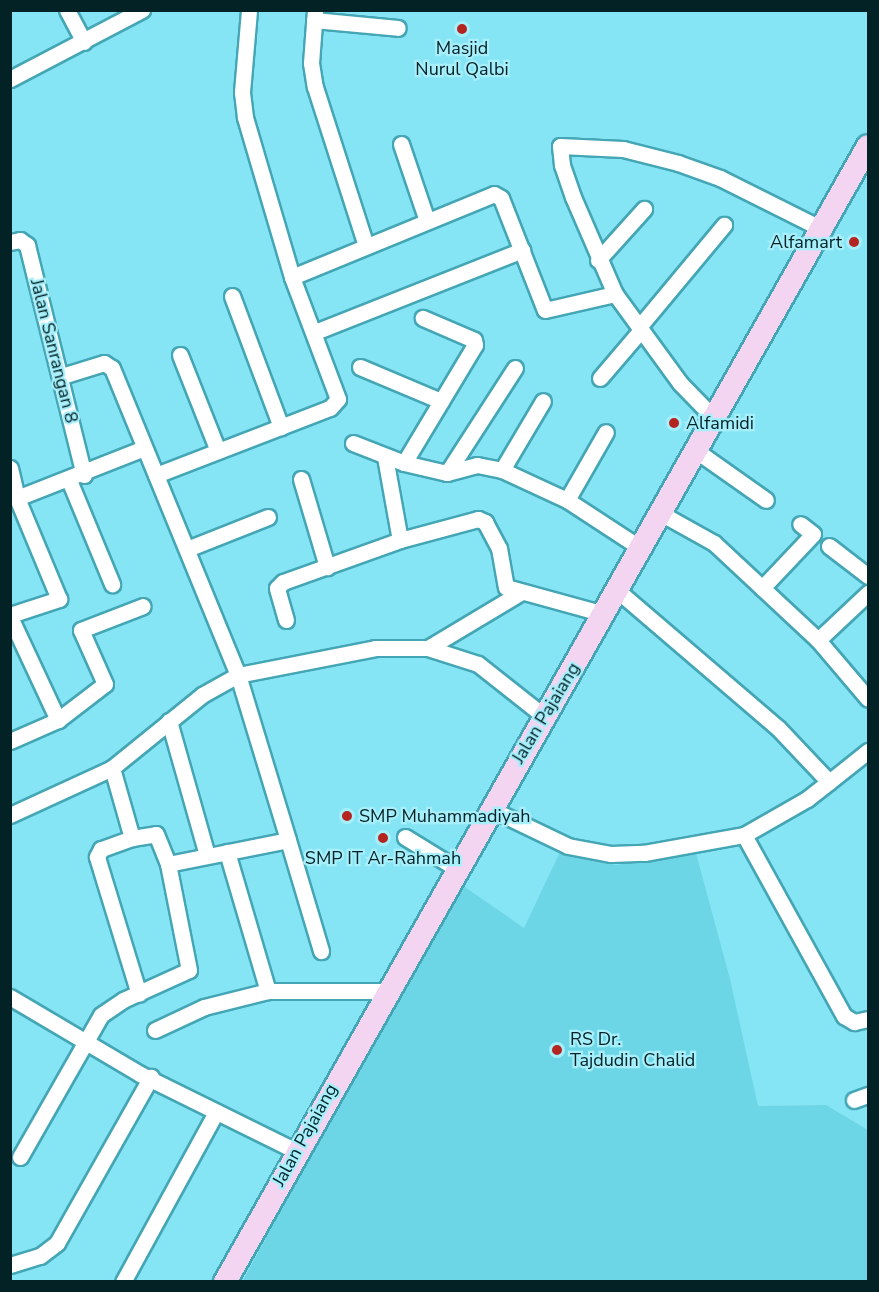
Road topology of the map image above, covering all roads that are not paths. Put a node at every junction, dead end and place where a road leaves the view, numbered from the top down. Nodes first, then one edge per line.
1 (67, 10) edge
2 (142, 10) edge
3 (249, 10) edge
4 (314, 15) edge
5 (398, 28) dead end
6 (84, 42) junction
7 (10, 80) edge
8 (401, 144) dead end
9 (868, 146) edge
10 (644, 209) dead end
11 (427, 221) junction
12 (724, 225) dead end
13 (822, 229) junction
14 (10, 242) edge
15 (366, 246) junction
16 (522, 250) junction
17 (598, 260) junction
18 (292, 277) junction
19 (615, 294) junction
20 (232, 296) dead end
21 (423, 318) dead end
22 (640, 329) junction
23 (315, 332) junction
24 (180, 355) dead end
25 (360, 367) dead end
26 (515, 368) dead end
27 (62, 376) junction
28 (600, 378) dead end
29 (441, 401) junction
30 (543, 401) dead end
31 (715, 419) junction
32 (281, 427) junction
33 (606, 432) dead end
34 (353, 443) dead end
35 (144, 448) junction
36 (218, 451) junction
37 (698, 452) junction
38 (385, 457) junction
39 (404, 463) junction
40 (10, 468) edge
41 (502, 470) junction
42 (447, 473) junction
43 (156, 475) junction
44 (77, 478) junction
45 (301, 478) dead end
46 (17, 498) junction
47 (567, 500) junction
48 (766, 500) dead end
49 (662, 514) junction
50 (268, 517) dead end
51 (800, 524) dead end
52 (400, 540) junction
53 (829, 546) dead end
54 (187, 549) junction
55 (642, 549) junction
56 (327, 567) junction
57 (868, 576) edge
58 (112, 584) dead end
59 (762, 588) junction
60 (618, 591) junction
61 (868, 592) edge
62 (520, 593) junction
63 (143, 606) dead end
64 (604, 614) junction
65 (10, 616) edge
66 (286, 620) dead end
67 (818, 640) junction
68 (428, 648) junction
69 (238, 675) junction
70 (868, 697) edge
71 (545, 717) junction
72 (58, 720) junction
73 (169, 721) junction
74 (10, 741) edge
75 (868, 751) edge
76 (112, 768) junction
77 (829, 782) junction
78 (491, 809) junction
79 (10, 814) edge
80 (744, 835) junction
81 (405, 837) dead end
82 (132, 838) junction
83 (288, 840) junction
84 (227, 852) junction
85 (207, 855) junction
86 (168, 864) junction
87 (457, 869) junction
88 (321, 951) dead end
89 (268, 991) junction
90 (387, 991) junction
91 (139, 994) junction
92 (10, 997) edge
93 (868, 1019) edge
94 (155, 1030) dead end
95 (86, 1042) junction
96 (151, 1077) junction
97 (868, 1095) edge
98 (854, 1100) dead end
99 (216, 1112) junction
100 (296, 1151) junction
101 (20, 1157) dead end
102 (10, 1265) edge
103 (123, 1281) edge
104 (225, 1281) edge

1 - 6 street
2 - 6 street
3 - 18 street
4 - 5 street
4 - 15 street
6 - 7 street
8 - 11 street
9 - 13 main road, Jalan Pajaiang
10 - 17 street
11 - 15 street
11 - 16 street
12 - 22 street
13 - 17 street
13 - 31 main road, Jalan Pajaiang
14 - 27 street, Jalan Sanrangan 8
15 - 18 street
16 - 19 street
16 - 23 street
17 - 19 street
18 - 23 street
19 - 22 street
20 - 32 street
21 - 29 street
22 - 28 street
22 - 31 street
23 - 32 street
24 - 36 street
25 - 29 street
26 - 42 street
27 - 35 street
27 - 44 street, Jalan Sanrangan 8
29 - 39 street
30 - 41 street
31 - 37 main road, Jalan Pajaiang
32 - 36 street
33 - 47 street
34 - 38 street
35 - 43 street
35 - 44 street
36 - 43 street
37 - 48 street
37 - 49 main road, Jalan Pajaiang
38 - 39 street
38 - 52 street
39 - 42 street
40 - 46 street
41 - 42 street
41 - 47 street
43 - 54 street
44 - 46 street
44 - 58 street, Jalan Sanrangan 8
45 - 56 street
46 - 65 street
47 - 55 street
49 - 55 main road, Jalan Pajaiang
49 - 59 street
50 - 54 street
51 - 59 street
52 - 56 street
52 - 62 street
53 - 57 street
54 - 69 street
55 - 60 main road, Jalan Pajaiang
56 - 66 street
59 - 67 street
60 - 64 main road, Jalan Pajaiang
60 - 77 street
61 - 67 street
62 - 64 street
62 - 68 street
63 - 72 street
64 - 71 main road, Jalan Pajaiang
65 - 72 street
67 - 70 street
68 - 69 street
68 - 71 street
69 - 73 street
69 - 83 street
71 - 78 main road, Jalan Pajaiang
72 - 74 street
73 - 76 street
73 - 85 street
75 - 77 street
76 - 79 street
76 - 82 street
77 - 80 street
78 - 80 street
78 - 87 main road, Jalan Pajaiang
80 - 93 street
81 - 87 street
82 - 86 street
82 - 91 street
83 - 84 street
83 - 88 street
84 - 85 street
84 - 89 street
85 - 86 street
86 - 91 street
87 - 90 main road, Jalan Pajaiang
89 - 90 street
89 - 94 street
90 - 100 main road, Jalan Pajaiang
91 - 95 street
92 - 95 street
95 - 96 street
95 - 101 street
96 - 99 street
96 - 102 street
97 - 98 street
99 - 100 street
99 - 103 street
100 - 104 main road, Jalan Pajaiang

